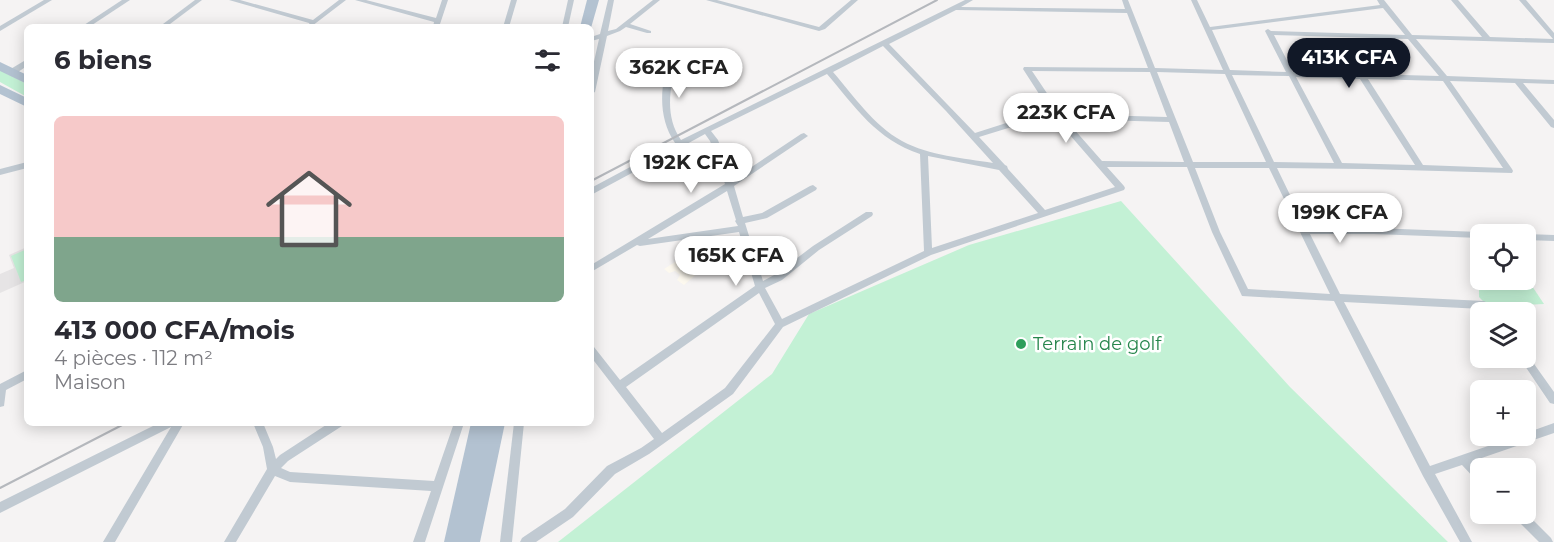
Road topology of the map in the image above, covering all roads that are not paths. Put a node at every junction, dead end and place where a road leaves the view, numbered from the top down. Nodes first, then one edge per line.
1 (49, 0) edge
2 (127, 0) edge
3 (199, 0) edge
4 (232, 0) edge
5 (270, 0) edge
6 (343, 0) edge
7 (358, 0) edge
8 (446, 0) edge
9 (514, 0) edge
10 (571, 0) edge
11 (584, 0) edge
12 (593, 0) edge
13 (611, 0) edge
14 (657, 0) edge
15 (709, 0) edge
16 (855, 0) edge
17 (970, 0) edge
18 (1125, 0) edge
19 (1194, 0) edge
20 (1454, 0) edge
21 (1522, 0) edge
22 (1383, 3) edge
23 (259, 8) junction
24 (954, 9) junction
25 (1129, 11) junction
26 (1263, 22) junction
27 (89, 24) edge
28 (166, 24) edge
29 (308, 24) edge
30 (312, 24) edge
31 (437, 24) edge
32 (507, 24) edge
33 (566, 24) edge
34 (578, 24) edge
35 (587, 24) edge
36 (627, 25) junction
37 (1207, 28) junction
38 (0, 29) edge
39 (649, 32) dead end
40 (1269, 33) junction
41 (603, 36) junction
42 (1412, 36) junction
43 (594, 38) edge
44 (1487, 39) junction
45 (1554, 39) edge
46 (884, 43) junction
47 (674, 56) dead end
48 (24, 65) edge
49 (0, 66) edge
50 (1152, 70) junction
51 (828, 71) junction
52 (12, 72) junction
53 (1227, 73) junction
54 (1291, 75) junction
55 (1363, 77) junction
56 (24, 78) edge
57 (594, 78) edge
58 (1445, 79) junction
59 (1518, 82) junction
60 (1554, 82) edge
61 (0, 89) edge
62 (24, 102) edge
63 (1057, 115) junction
64 (1171, 120) junction
65 (1554, 125) edge
66 (706, 130) junction
67 (804, 136) dead end
68 (973, 136) junction
69 (681, 145) junction
70 (924, 153) junction
71 (1190, 163) junction
72 (1100, 164) junction
73 (1271, 165) junction
74 (24, 166) edge
75 (1340, 166) junction
76 (1004, 168) junction
77 (1421, 168) junction
78 (0, 171) edge
79 (730, 185) junction
80 (813, 188) dead end
81 (594, 190) edge
82 (1043, 213) junction
83 (869, 214) dead end
84 (740, 225) junction
85 (1305, 231) junction
86 (1470, 235) edge
87 (1536, 237) edge
88 (1554, 238) edge
89 (637, 243) junction
90 (928, 253) junction
91 (594, 267) edge
92 (760, 287) junction
93 (1338, 298) junction
94 (1470, 304) edge
95 (780, 324) junction
96 (594, 354) edge
97 (1532, 368) edge
98 (24, 376) edge
99 (619, 386) junction
100 (1, 387) edge
101 (1554, 400) edge
102 (0, 404) edge
103 (163, 426) edge
104 (177, 426) edge
105 (259, 426) edge
106 (333, 426) edge
107 (458, 426) edge
108 (479, 426) edge
109 (495, 426) edge
110 (519, 426) edge
111 (1554, 428) edge
112 (661, 440) junction
113 (1464, 459) junction
114 (1470, 465) edge
115 (273, 470) junction
116 (1427, 472) junction
117 (438, 486) junction
118 (0, 508) edge
119 (1529, 524) edge
120 (109, 542) edge
121 (230, 542) edge
122 (419, 542) edge
123 (453, 542) edge
124 (471, 542) edge
125 (506, 542) edge
126 (526, 542) edge
127 (1466, 542) edge
128 (1547, 542) edge

1 - 38 street
2 - 27 street
3 - 28 street
4 - 23 street
5 - 23 street
6 - 30 street
7 - 31 street
8 - 31 street
9 - 32 street
10 - 33 street
11 - 34 main road
12 - 35 main road
13 - 41 street
14 - 36 street
15 - 16 street
17 - 24 street
18 - 25 street
19 - 37 street
20 - 44 street
21 - 45 street
22 - 26 street
22 - 42 street
23 - 29 street
24 - 25 street
24 - 46 street
25 - 50 street
26 - 37 street
26 - 40 street
36 - 39 street
36 - 41 street
37 - 53 street
40 - 42 street
40 - 54 street
41 - 43 street
41 - 57 street
42 - 44 street
42 - 58 street
44 - 45 street
46 - 51 street
46 - 68 street
47 - 69 street
48 - 52 street
49 - 52 main road
50 - 53 street
50 - 63 street
50 - 64 street
51 - 66 street
51 - 70 street
52 - 56 main road
53 - 54 street
53 - 73 street
54 - 55 street
54 - 75 street
55 - 58 street
55 - 77 street
58 - 59 street
58 - 77 street
59 - 60 street
59 - 65 street
61 - 62 main road
63 - 64 street
63 - 68 street
63 - 72 street
64 - 71 street
66 - 69 street
66 - 79 street
67 - 79 street
68 - 76 street
69 - 81 street
70 - 76 street
70 - 90 street
71 - 72 street
71 - 73 street
71 - 93 street
72 - 82 street
73 - 75 street
73 - 85 street
74 - 78 street
75 - 77 street
76 - 82 street
79 - 84 street
79 - 89 street
80 - 84 street
82 - 90 street
83 - 92 street
84 - 89 street
84 - 92 street
85 - 86 street
85 - 93 street
87 - 88 street
89 - 91 street
90 - 95 street
92 - 95 street
92 - 99 street
93 - 94 street
93 - 116 street
95 - 112 street
96 - 99 street
97 - 101 street
98 - 100 street
99 - 112 street
100 - 102 street
103 - 118 street
104 - 120 street
105 - 115 street
106 - 115 street
107 - 117 street
108 - 123 main road
109 - 124 main road
110 - 125 street
111 - 113 street
112 - 126 street
113 - 114 street
113 - 116 street
115 - 117 street
115 - 121 street
116 - 127 street
117 - 122 street
119 - 128 street

